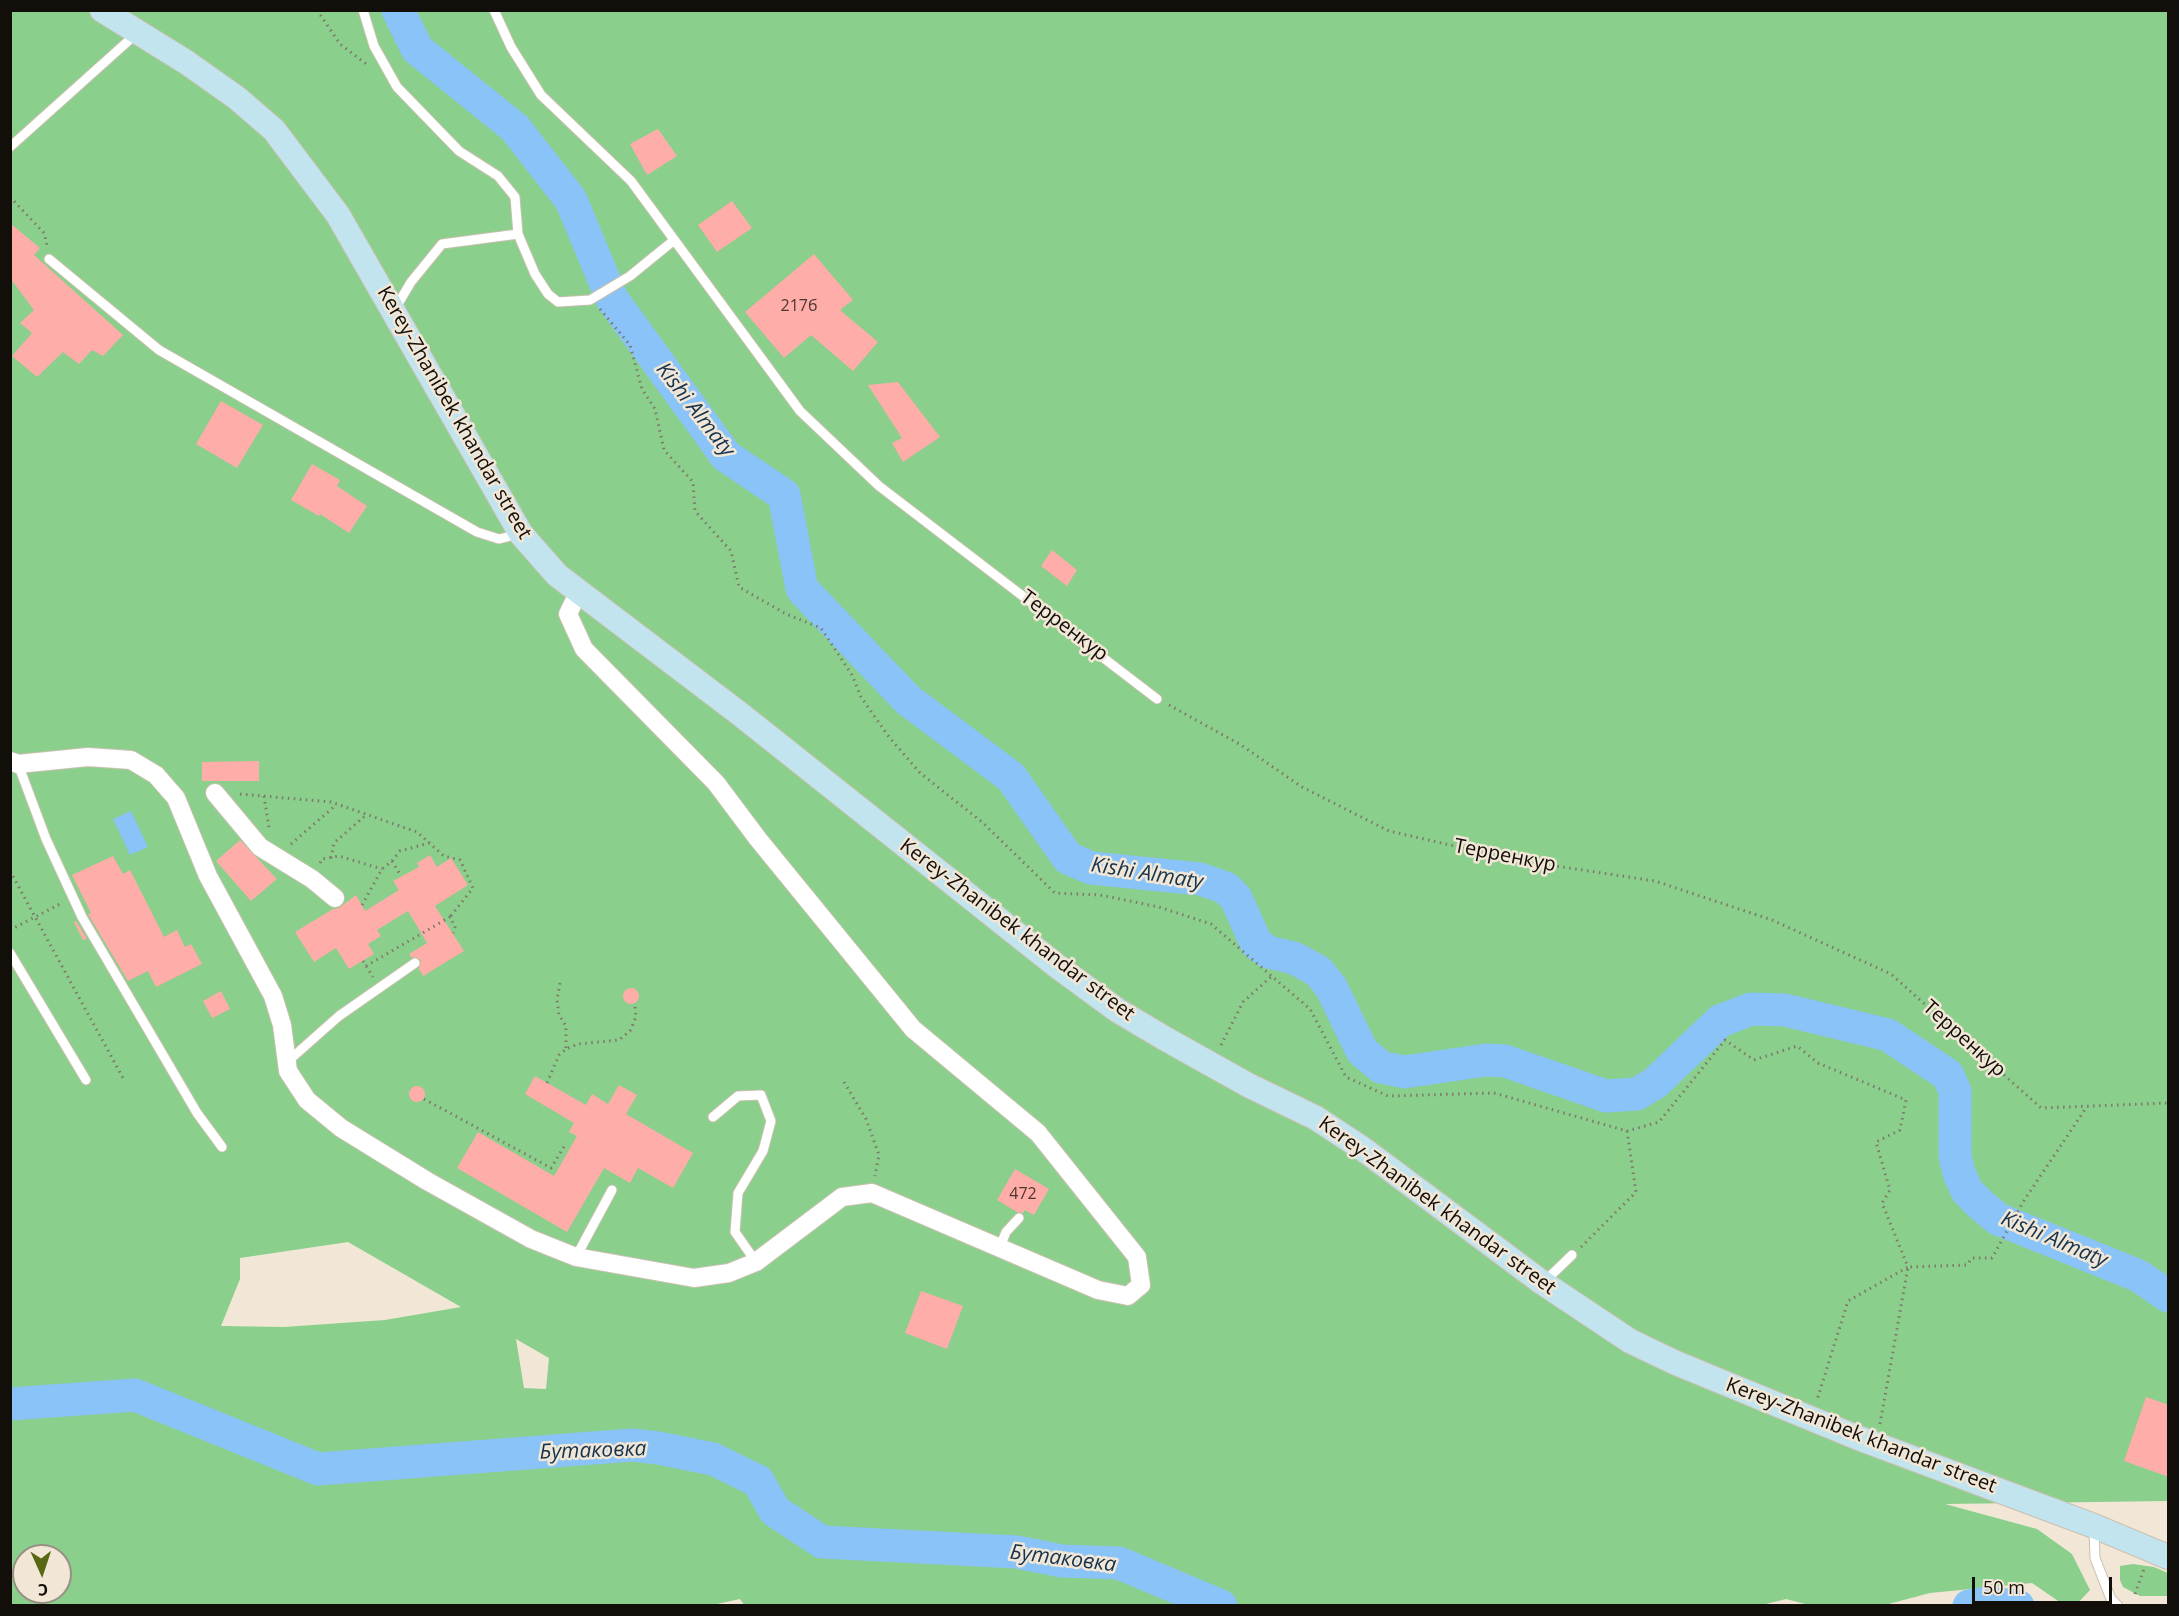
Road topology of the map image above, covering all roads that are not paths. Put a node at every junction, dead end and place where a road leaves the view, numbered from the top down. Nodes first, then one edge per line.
1 (102, 10) edge
2 (363, 10) edge
3 (494, 10) edge
4 (138, 33) junction
5 (10, 147) edge
6 (518, 234) junction
7 (673, 241) junction
8 (49, 259) road end
9 (393, 312) junction
10 (521, 534) junction
11 (578, 593) junction
12 (1157, 699) road end
13 (14, 762) edge
14 (215, 793) road end
15 (335, 898) dead end
16 (10, 953) edge
17 (415, 963) dead end
18 (287, 1062) junction
19 (86, 1080) dead end
20 (713, 1117) dead end
21 (222, 1147) dead end
22 (612, 1190) dead end
23 (1019, 1218) dead end
24 (1000, 1247) junction
25 (1572, 1255) road end
26 (576, 1257) junction
27 (756, 1262) junction
28 (1543, 1283) junction
29 (2094, 1526) junction
30 (2157, 1561) edge
31 (2118, 1605) edge

1 - 4 main road, Kerey-Zhanibek khandar street
2 - 6 lane
3 - 7 lane, Терренкур
4 - 5 lane
4 - 9 main road, Kerey-Zhanibek khandar street
6 - 7 lane
6 - 9 lane
7 - 12 lane, Терренкур
8 - 10 lane
9 - 10 main road, Kerey-Zhanibek khandar street
10 - 11 main road, Kerey-Zhanibek khandar street
11 - 24 street
11 - 28 main road, Kerey-Zhanibek khandar street
13 - 18 street
13 - 21 lane
14 - 15 street
16 - 19 lane
17 - 18 lane
18 - 26 street
20 - 27 lane
22 - 26 lane
23 - 24 lane
24 - 27 street
25 - 28 lane
26 - 27 street
28 - 29 main road, Kerey-Zhanibek khandar street
29 - 30 main road, Kerey-Zhanibek khandar street
29 - 31 lane

